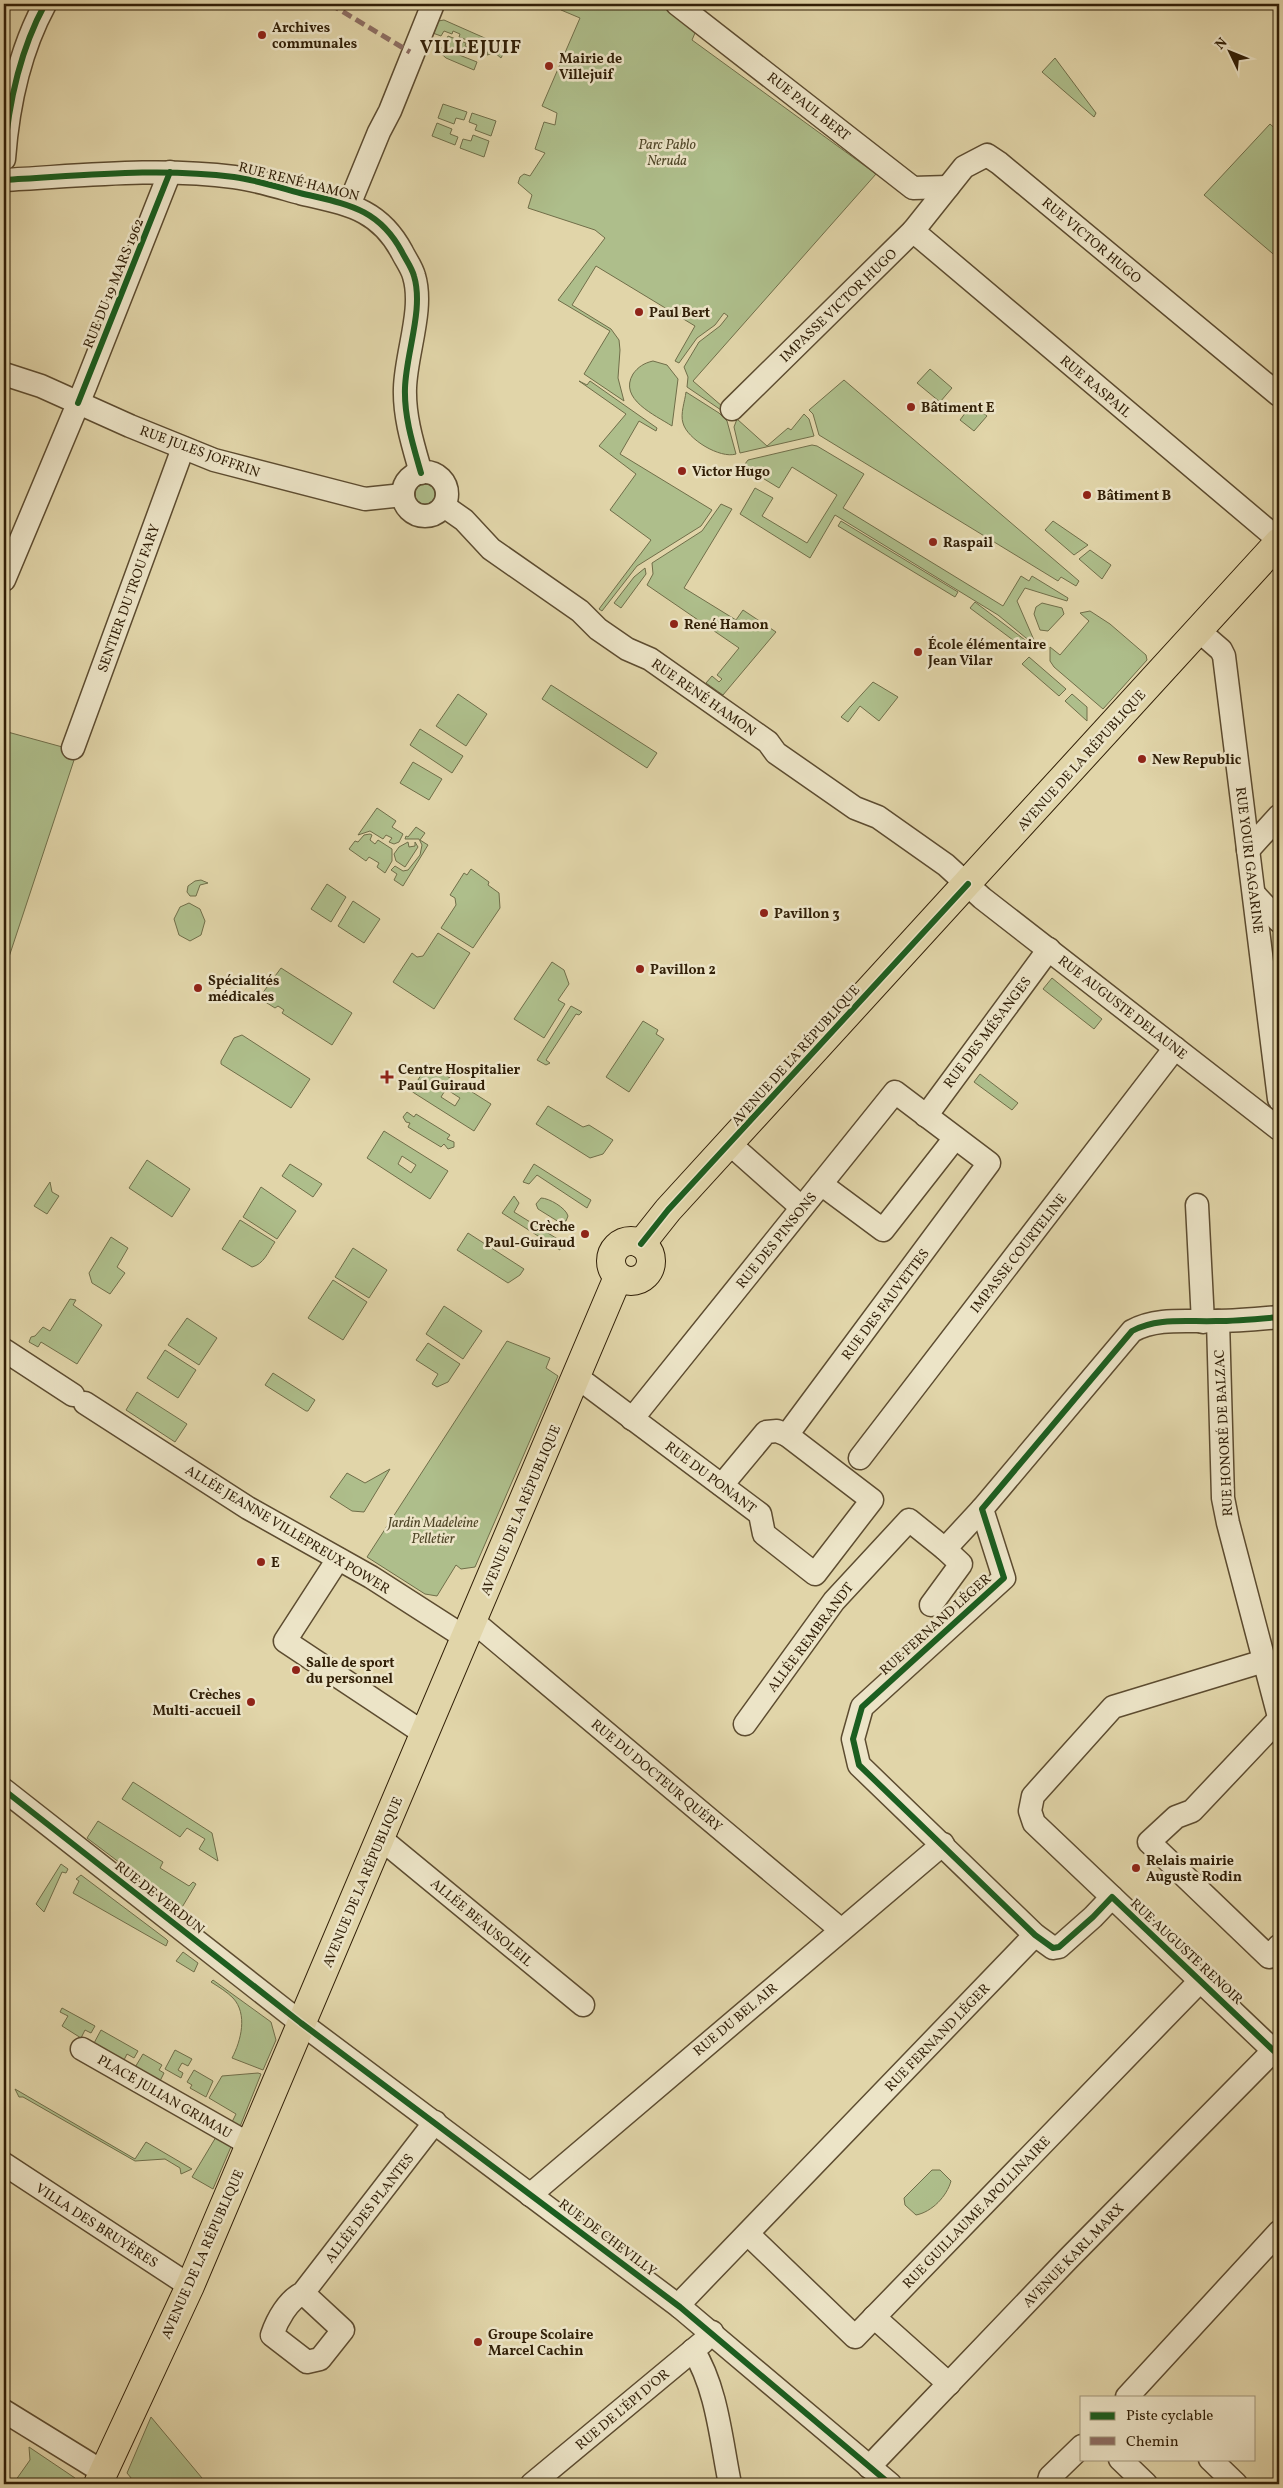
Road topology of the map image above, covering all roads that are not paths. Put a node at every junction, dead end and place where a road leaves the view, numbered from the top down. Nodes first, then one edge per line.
1 (45, 4) edge
2 (433, 4) edge
3 (677, 4) edge
4 (4, 159) edge
5 (170, 172) junction
6 (4, 180) edge
7 (948, 187) junction
8 (912, 188) junction
9 (349, 205) junction
10 (913, 231) junction
11 (4, 374) edge
12 (1279, 395) edge
13 (78, 402) junction
14 (732, 409) dead end
15 (183, 448) junction
16 (421, 473) junction
17 (403, 495) junction
18 (444, 506) junction
19 (1279, 541) edge
20 (4, 580) edge
21 (1199, 631) junction
22 (72, 748) dead end
23 (1279, 816) edge
24 (1248, 850) junction
25 (968, 884) junction
26 (1255, 896) junction
27 (1279, 921) edge
28 (1049, 949) junction
29 (1175, 1048) junction
30 (1279, 1099) edge
31 (926, 1116) junction
32 (1279, 1129) edge
33 (955, 1138) junction
34 (731, 1145) junction
35 (821, 1184) junction
36 (1197, 1205) dead end
37 (801, 1207) junction
38 (1279, 1317) edge
39 (1210, 1322) junction
40 (4, 1350) edge
41 (577, 1377) junction
42 (632, 1419) junction
43 (787, 1435) junction
44 (860, 1458) dead end
45 (722, 1484) junction
46 (982, 1509) junction
47 (945, 1549) junction
48 (338, 1559) junction
49 (931, 1605) dead end
50 (470, 1630) junction
51 (1264, 1661) junction
52 (1279, 1718) edge
53 (744, 1724) dead end
54 (425, 1734) junction
55 (4, 1790) edge
56 (380, 1838) junction
57 (942, 1844) junction
58 (1112, 1897) junction
59 (840, 1930) junction
60 (1035, 1936) junction
61 (1279, 1946) edge
62 (1201, 1980) junction
63 (583, 2005) dead end
64 (301, 2024) junction
65 (1277, 2048) edge
66 (82, 2049) dead end
67 (435, 2122) junction
68 (249, 2144) junction
69 (4, 2164) edge
70 (530, 2194) junction
71 (1279, 2232) edge
72 (748, 2234) junction
73 (190, 2286) junction
74 (304, 2293) dead end
75 (680, 2307) junction
76 (874, 2317) junction
77 (712, 2332) junction
78 (693, 2350) junction
79 (949, 2384) junction
80 (1136, 2394) edge
81 (4, 2411) edge
82 (1080, 2448) edge
83 (1121, 2460) edge
84 (1211, 2460) edge
85 (869, 2467) junction
86 (101, 2478) edge
87 (532, 2484) edge
88 (730, 2484) edge
89 (890, 2484) edge
90 (1048, 2484) edge
91 (1146, 2484) edge
92 (1236, 2484) edge

1 - 4 street
2 - 9 street
3 - 8 street, RUE PAUL BERT
5 - 6 street, RUE RENÉ HAMON
5 - 9 street, RUE RENÉ HAMON
5 - 13 street, RUE DU 19 MARS 1962
7 - 8 street
7 - 10 street, RUE VICTOR HUGO
7 - 12 street, RUE VICTOR HUGO
8 - 10 street
9 - 16 street, RUE RENÉ HAMON
10 - 14 street, IMPASSE VICTOR HUGO
10 - 19 street, RUE RASPAIL
11 - 13 street, RUE JULES JOFFRIN
13 - 15 street, RUE JULES JOFFRIN
13 - 20 street, RUE DU 19 MARS 1962
15 - 17 street, RUE JULES JOFFRIN
15 - 22 street, SENTIER DU TROU FARY
16 - 17 street
16 - 18 street
17 - 18 street
18 - 25 street, RUE RENÉ HAMON
19 - 21 main road, AVENUE DE LA RÉPUBLIQUE
21 - 24 street, RUE YOURI GAGARINE
21 - 25 main road, AVENUE DE LA RÉPUBLIQUE
23 - 24 street
24 - 26 street, RUE YOURI GAGARINE
25 - 28 street, RUE AUGUSTE DELAUNE
25 - 34 main road, AVENUE DE LA RÉPUBLIQUE
26 - 27 street
26 - 30 street, RUE YOURI GAGARINE
28 - 29 street, RUE AUGUSTE DELAUNE
28 - 31 street, RUE DES MÉSANGES
29 - 32 street, RUE AUGUSTE DELAUNE
29 - 44 street, IMPASSE COURTELINE
31 - 33 street, RUE DES FAUVETTES
31 - 35 street, RUE DES PINSONS
33 - 35 street
33 - 43 street, RUE DES FAUVETTES
34 - 37 street
34 - 41 main road, AVENUE DE LA RÉPUBLIQUE
35 - 37 street, RUE DES PINSONS
36 - 39 street, RUE HONORÉ DE BALZAC
37 - 42 street, RUE DES PINSONS
38 - 39 street
39 - 46 street
39 - 51 street, RUE HONORÉ DE BALZAC
40 - 48 street, ALLÉE JEANNE VILLEPREUX POWER
41 - 42 street, RUE DU PONANT
41 - 50 main road, AVENUE DE LA RÉPUBLIQUE
42 - 45 street, RUE DU PONANT
43 - 45 street
43 - 45 street, RUE DU PONANT
46 - 47 street
46 - 57 street, RUE FERNAND LÉGER
47 - 49 street, ALLÉE REMBRANDT
47 - 53 street, ALLÉE REMBRANDT
48 - 50 street, ALLÉE JEANNE VILLEPREUX POWER
48 - 54 street
50 - 54 main road, AVENUE DE LA RÉPUBLIQUE
50 - 59 street, RUE DU DOCTEUR QUÉRY
51 - 52 street, RUE HONORÉ DE BALZAC
51 - 58 street
52 - 61 street
54 - 56 main road, AVENUE DE LA RÉPUBLIQUE
55 - 64 street, RUE DE VERDUN
56 - 63 street, ALLÉE BEAUSOLEIL
56 - 64 main road, AVENUE DE LA RÉPUBLIQUE
57 - 59 street, RUE DU BEL AIR
57 - 60 street, RUE FERNAND LÉGER
58 - 60 street, RUE AUGUSTE RENOIR
58 - 62 street, RUE AUGUSTE RENOIR
59 - 70 street, RUE DU BEL AIR
60 - 72 street, RUE FERNAND LÉGER
62 - 65 street, RUE AUGUSTE RENOIR
62 - 76 street, RUE GUILLAUME APOLLINAIRE
64 - 67 street, RUE DE CHEVILLY
64 - 68 main road, AVENUE DE LA RÉPUBLIQUE
65 - 79 street, AVENUE KARL MARX
66 - 68 street, PLACE JULIAN GRIMAU
67 - 70 street, RUE DE CHEVILLY
67 - 74 street, ALLÉE DES PLANTES
68 - 73 main road, AVENUE DE LA RÉPUBLIQUE
69 - 73 street, VILLA DES BRUYÈRES
70 - 75 street, RUE DE CHEVILLY
71 - 80 street
72 - 75 street, RUE FERNAND LÉGER
72 - 76 street, RUE GUILLAUME APOLLINAIRE
73 - 86 main road, AVENUE DE LA RÉPUBLIQUE
75 - 77 street, RUE DE CHEVILLY
76 - 79 street
77 - 78 street, RUE DE L'ÉPI D'OR
77 - 85 street, RUE DE CHEVILLY
78 - 87 street, RUE DE L'ÉPI D'OR
78 - 88 street
79 - 85 street, AVENUE KARL MARX
81 - 86 street
82 - 90 street
83 - 91 street
84 - 92 street
85 - 89 street, RUE DE CHEVILLY

